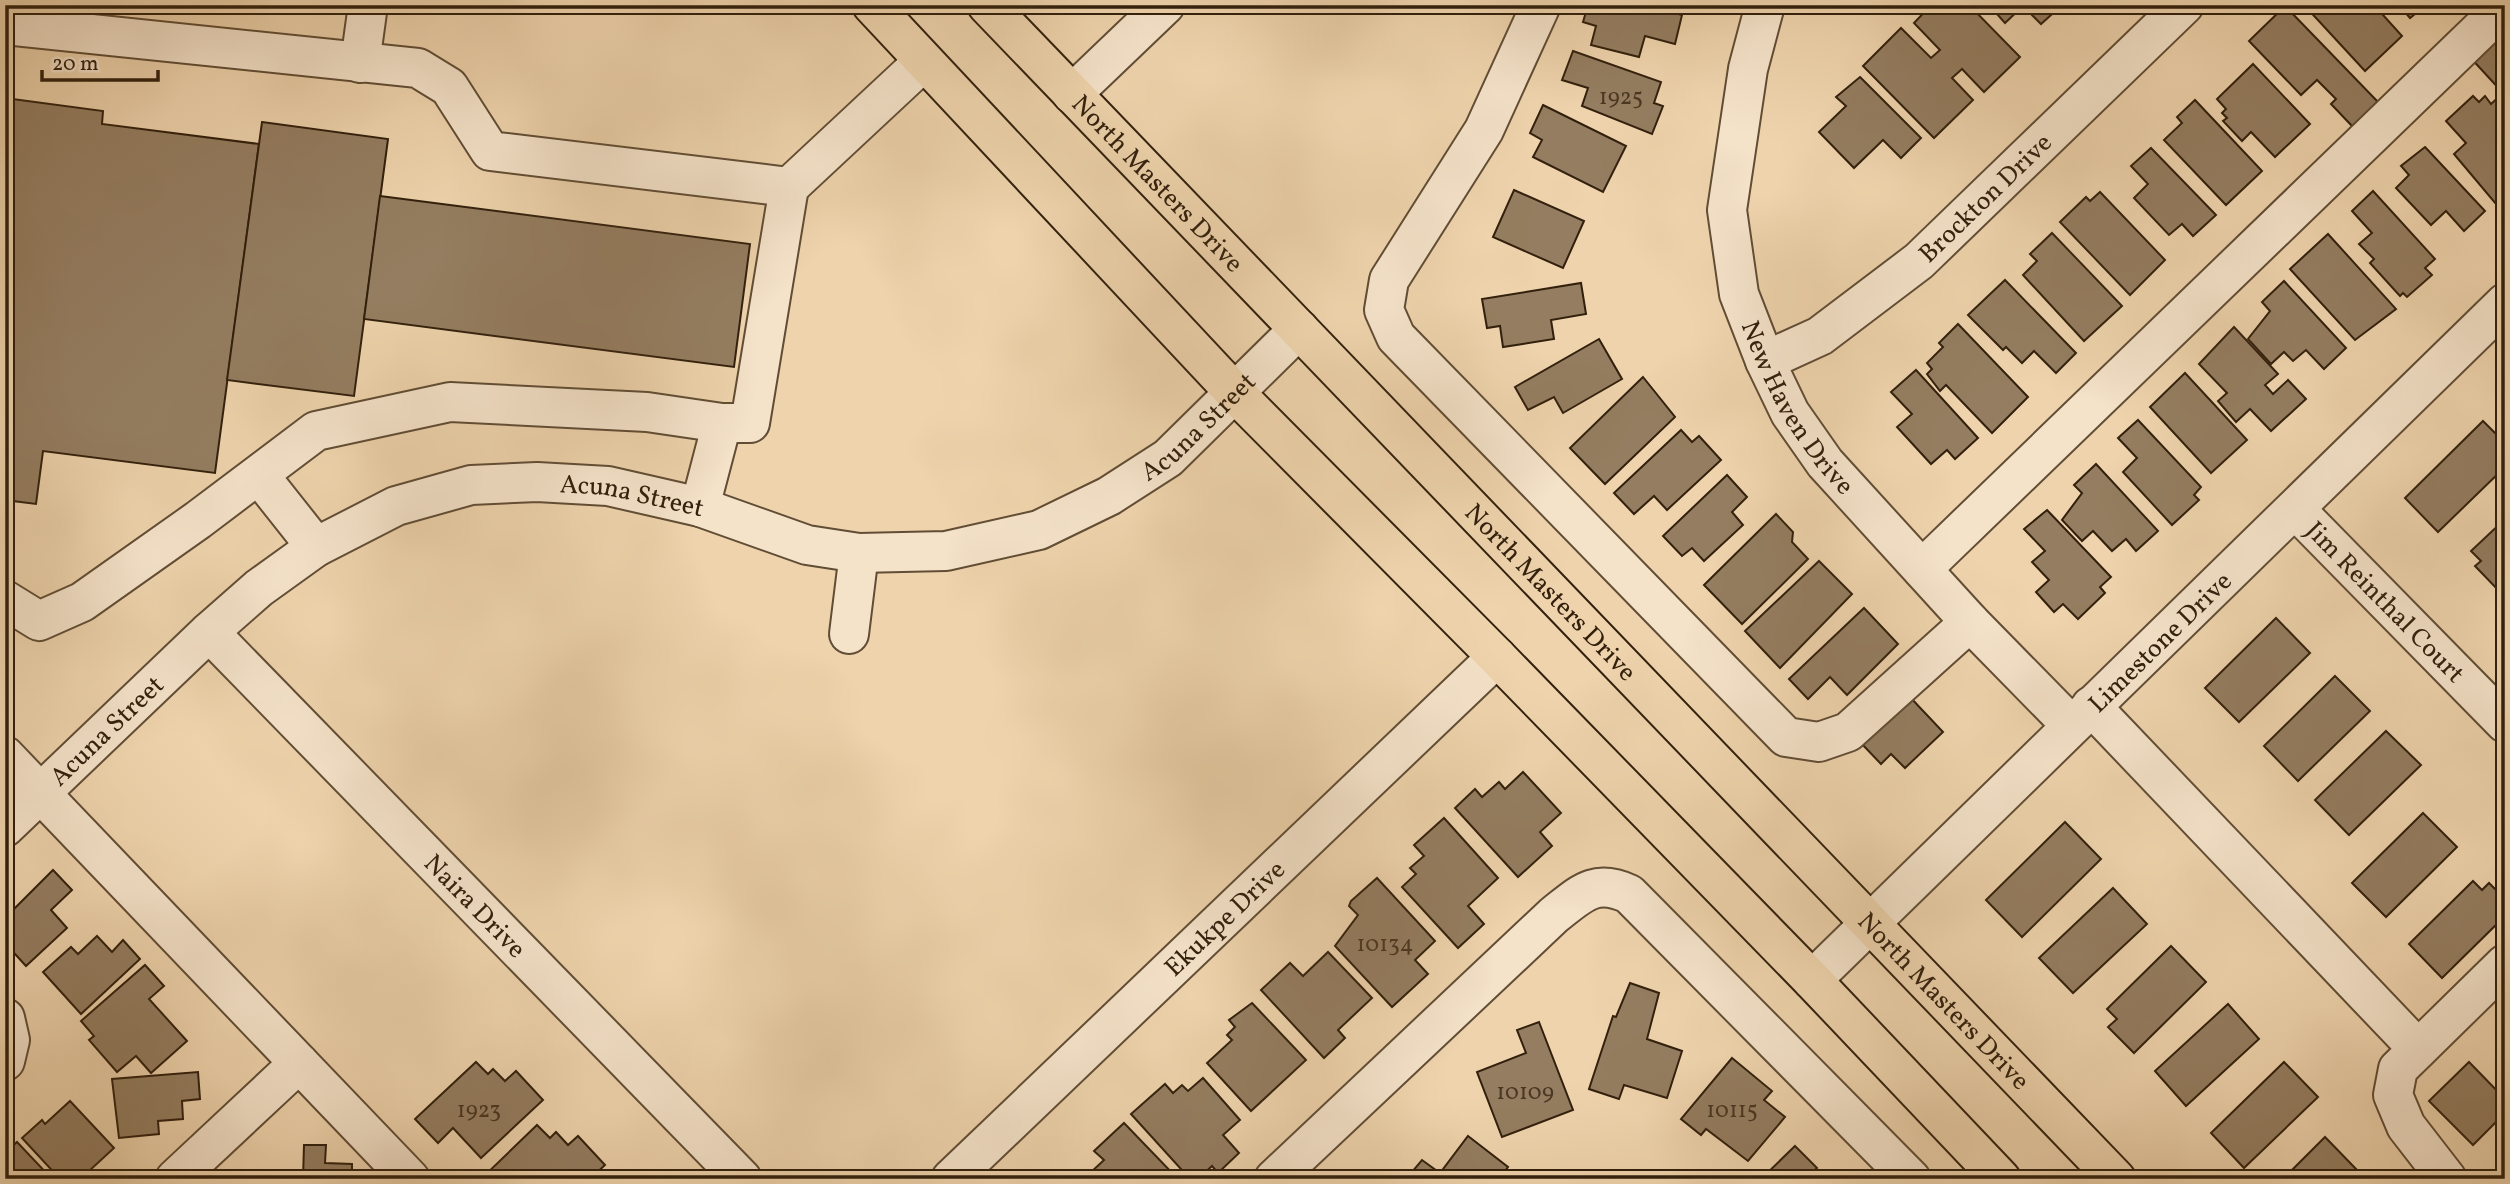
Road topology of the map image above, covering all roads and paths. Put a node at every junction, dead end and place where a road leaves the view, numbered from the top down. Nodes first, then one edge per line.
1 (368, 5) edge
2 (872, 5) edge
3 (987, 5) edge
4 (1165, 5) edge
5 (1541, 5) edge
6 (1765, 5) edge
7 (2184, 5) edge
8 (2505, 6) edge
9 (87, 19) edge
10 (5, 25) edge
11 (923, 62) junction
12 (360, 63) junction
13 (1072, 94) junction
14 (789, 187) junction
15 (2504, 305) edge
16 (1299, 329) junction
17 (1765, 361) junction
18 (1236, 394) junction
19 (722, 423) junction
20 (259, 475) junction
21 (700, 507) junction
22 (2296, 510) junction
23 (316, 547) junction
24 (859, 554) junction
25 (1922, 569) junction
26 (5, 600) edge
27 (1970, 622) junction
28 (209, 632) junction
29 (849, 634) dead end
30 (1497, 657) junction
31 (2081, 716) junction
32 (2505, 723) edge
33 (5, 756) edge
34 (41, 794) junction
35 (5, 827) edge
36 (1871, 922) junction
37 (2505, 964) edge
38 (1812, 980) junction
39 (5, 1018) edge
40 (2418, 1049) junction
41 (5, 1061) edge
42 (299, 1063) junction
43 (175, 1179) edge
44 (410, 1179) edge
45 (742, 1179) edge
46 (951, 1179) edge
47 (1274, 1179) edge
48 (1911, 1179) edge
49 (2001, 1179) edge
50 (2116, 1179) edge
51 (2447, 1179) edge

1 - 12 street
2 - 11 main road
3 - 13 main road, North Masters Drive
4 - 13 street
5 - 27 street
6 - 17 street, New Haven Drive
7 - 17 street, Brockton Drive
8 - 25 street
9 - 10 street
9 - 12 street
11 - 14 street
11 - 18 main road
12 - 14 street
13 - 16 main road, North Masters Drive
14 - 19 street
15 - 22 street, Limestone Drive
16 - 18 street, Acuna Street
16 - 36 main road, North Masters Drive
17 - 25 street, New Haven Drive
18 - 24 street, Acuna Street
18 - 30 main road
19 - 20 street
19 - 21 street
20 - 23 street
20 - 26 street
21 - 23 street, Acuna Street
21 - 24 street, Acuna Street
22 - 31 street, Limestone Drive
22 - 32 street, Jim Reinthal Court
23 - 28 street, Acuna Street
24 - 29 street
25 - 27 street, New Haven Drive
27 - 31 street, New Haven Drive
28 - 34 street, Acuna Street
28 - 45 street, Naira Drive
30 - 38 main road
30 - 46 street, Ekukpe Drive
31 - 36 street, Limestone Drive
31 - 40 street, New Haven Drive
33 - 34 street
34 - 35 street, Acuna Street
34 - 42 street
36 - 38 street, Limestone Drive
36 - 50 main road, North Masters Drive
37 - 40 street
38 - 49 main road
39 - 41 street
40 - 51 street
42 - 43 street
42 - 44 street
47 - 48 street

